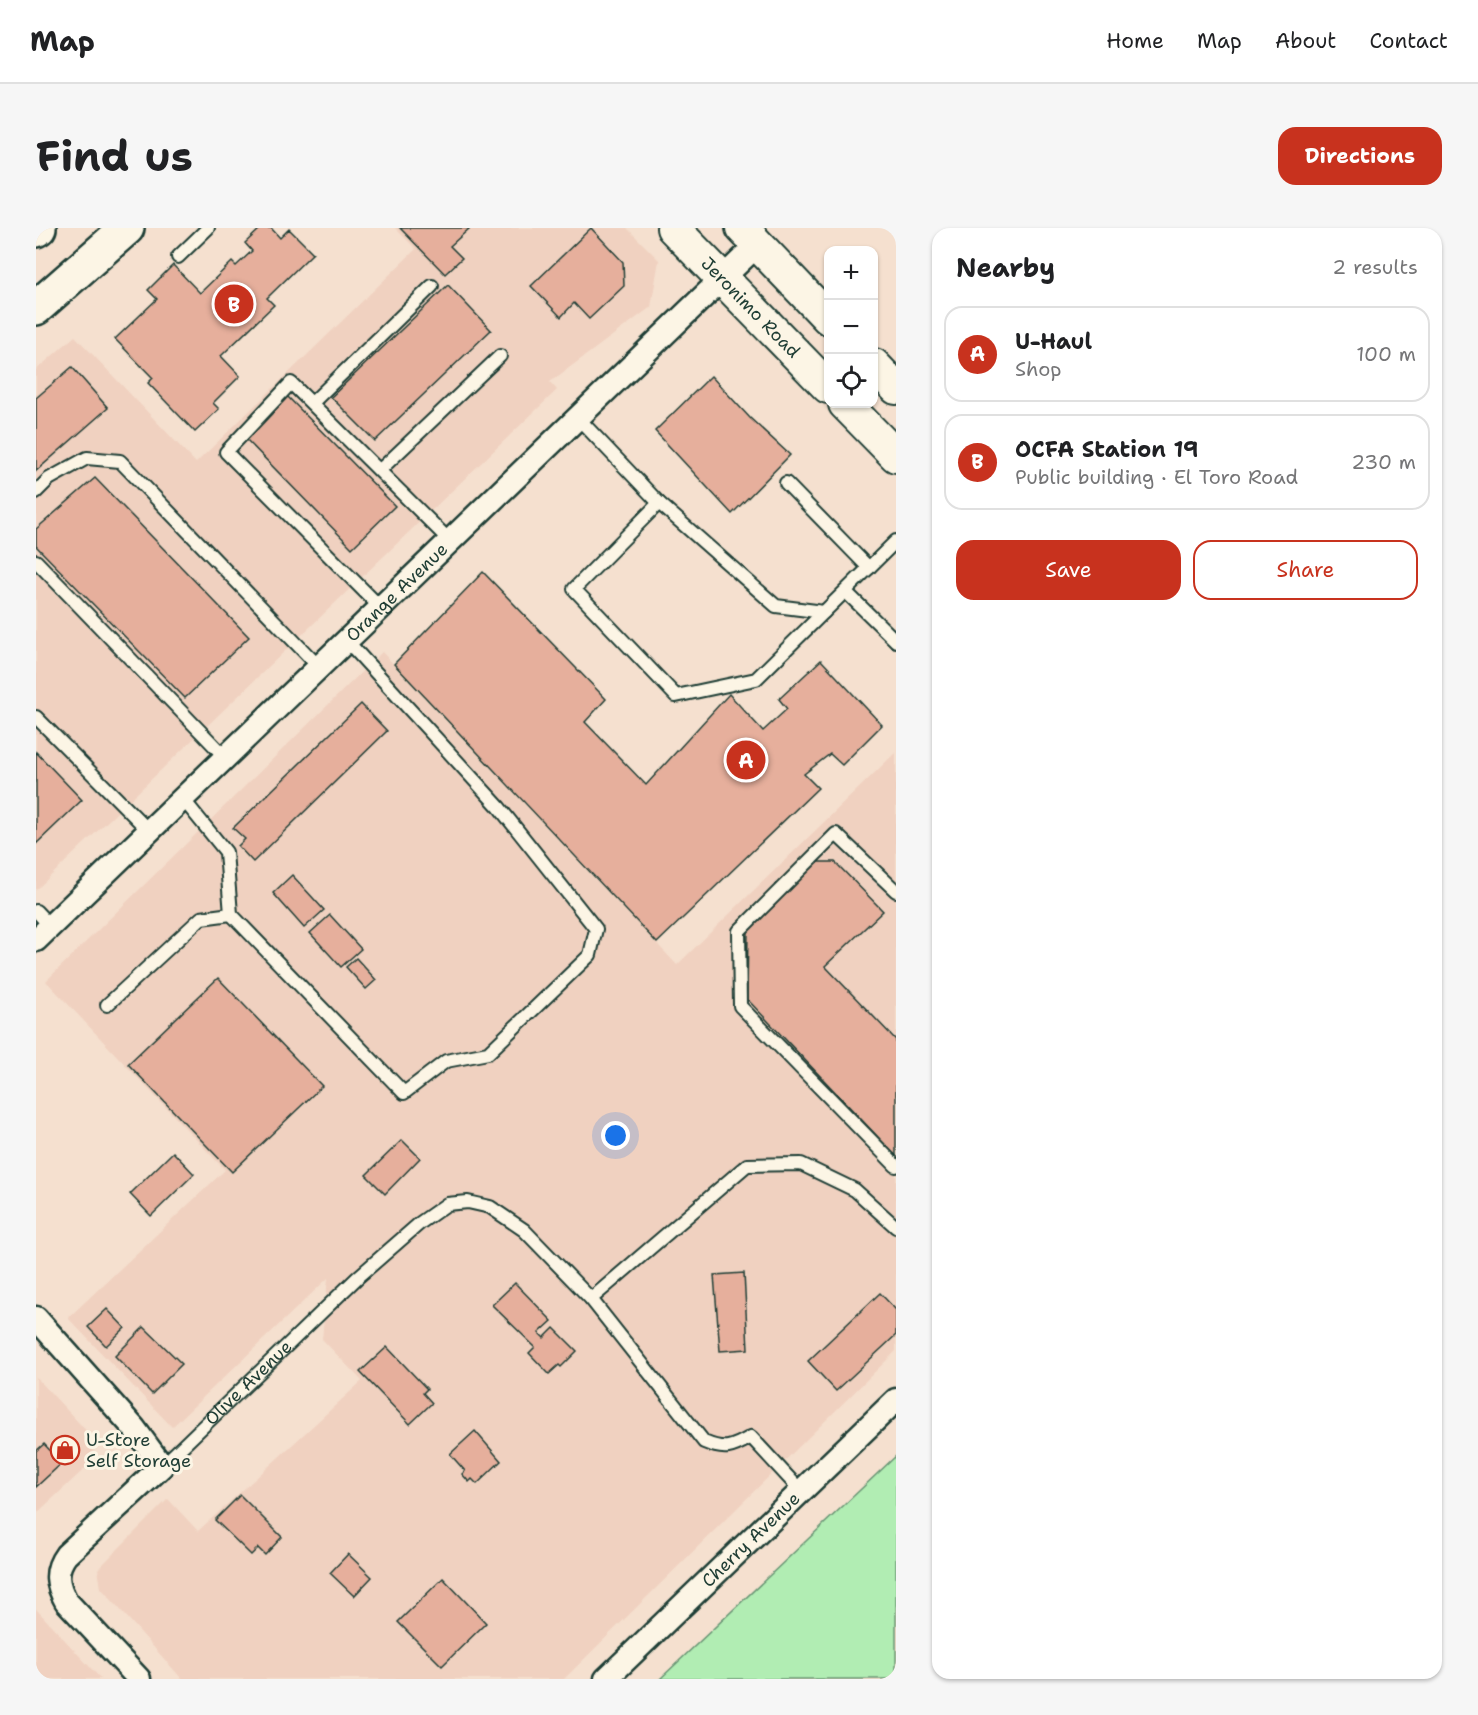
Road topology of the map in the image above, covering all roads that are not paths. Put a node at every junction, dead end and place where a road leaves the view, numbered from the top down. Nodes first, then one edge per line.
1 (127, 228) edge
2 (208, 228) edge
3 (672, 228) edge
4 (750, 236) edge
5 (178, 257) dead end
6 (723, 279) junction
7 (432, 286) dead end
8 (36, 308) edge
9 (824, 314) edge
10 (500, 356) dead end
11 (878, 370) edge
12 (824, 383) edge
13 (896, 388) edge
14 (312, 403) junction
15 (848, 408) edge
16 (578, 418) junction
17 (896, 456) edge
18 (380, 470) junction
19 (786, 483) dead end
20 (36, 492) edge
21 (658, 503) junction
22 (450, 541) junction
23 (896, 541) edge
24 (36, 561) edge
25 (869, 568) junction
26 (846, 592) junction
27 (381, 608) junction
28 (824, 612) junction
29 (896, 640) edge
30 (347, 641) junction
31 (320, 667) junction
32 (36, 717) edge
33 (226, 758) junction
34 (183, 799) junction
35 (149, 831) junction
36 (896, 891) edge
37 (231, 914) junction
38 (41, 925) edge
39 (107, 1005) dead end
40 (896, 1166) edge
41 (896, 1227) edge
42 (591, 1299) junction
43 (36, 1317) edge
44 (896, 1401) edge
45 (162, 1466) junction
46 (801, 1491) junction
47 (139, 1679) edge
48 (606, 1679) edge

1 - 8 main road
2 - 5 lane
3 - 6 main road, Jeronimo Road
4 - 6 street, Orange Avenue
4 - 9 main road
6 - 12 main road, Jeronimo Road
6 - 16 street, Orange Avenue
7 - 14 lane
10 - 18 lane
11 - 13 main road
14 - 18 lane
14 - 27 lane
15 - 17 main road
16 - 21 lane
16 - 22 street, Orange Avenue
18 - 22 lane
19 - 25 lane
20 - 31 lane
21 - 28 lane
21 - 28 lane
22 - 27 street, Orange Avenue
23 - 25 lane
24 - 33 lane
25 - 26 lane
26 - 28 lane
26 - 29 lane
27 - 30 street, Orange Avenue
30 - 31 street, Orange Avenue
30 - 37 lane
31 - 33 street, Orange Avenue
32 - 35 lane
33 - 34 street, Orange Avenue
34 - 35 street, Orange Avenue
34 - 37 lane
35 - 38 street, Orange Avenue
36 - 40 lane
37 - 39 lane
41 - 42 lane
42 - 45 lane, Olive Avenue
42 - 46 lane, Olive Avenue
43 - 45 street
44 - 46 street, Cherry Avenue
45 - 47 street, Olive Avenue
46 - 48 street, Cherry Avenue

